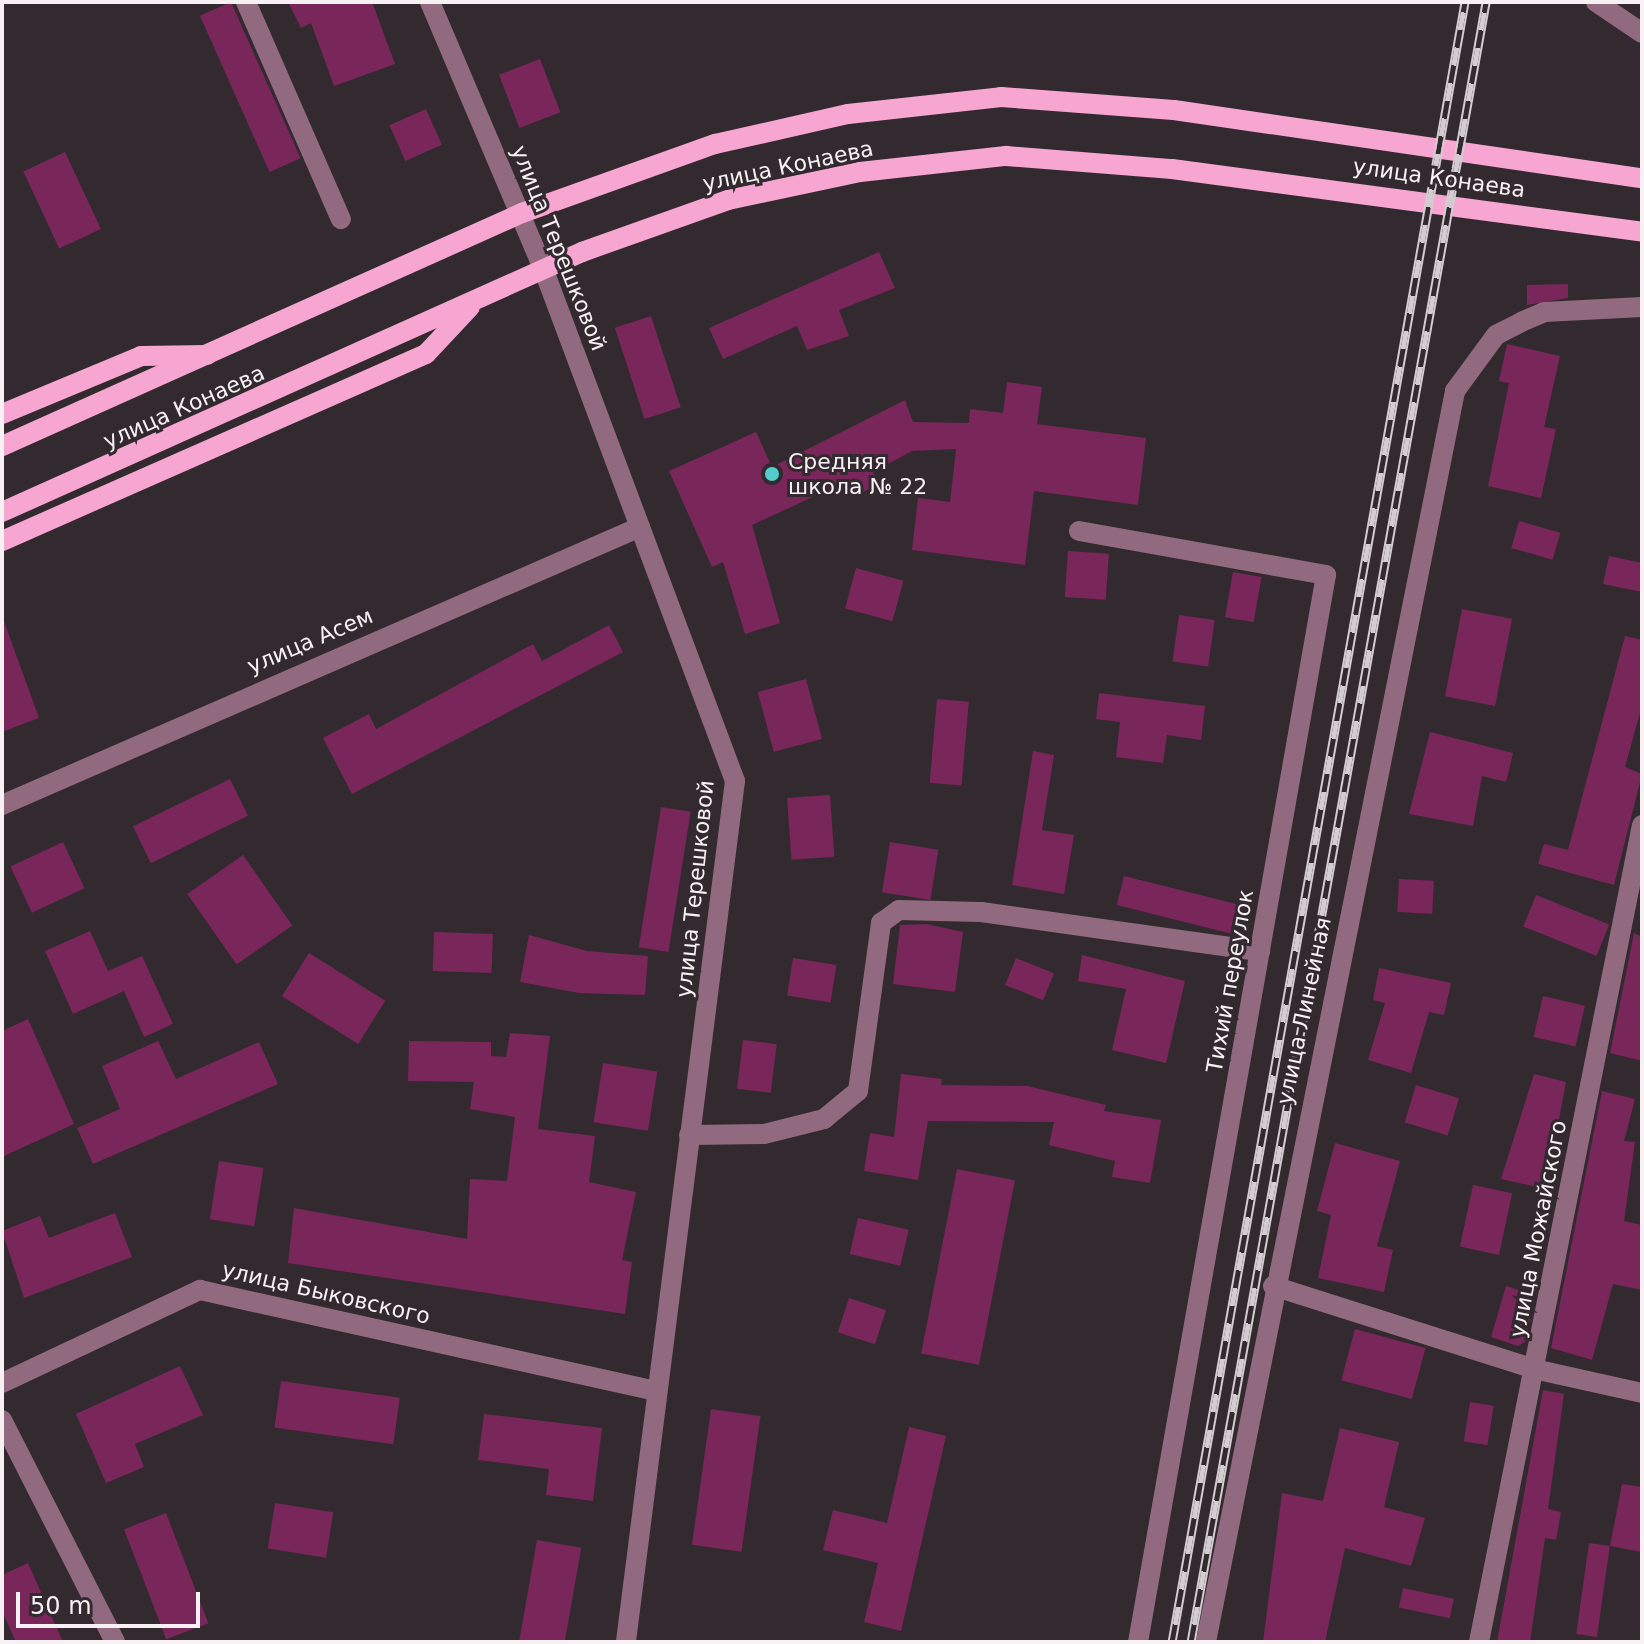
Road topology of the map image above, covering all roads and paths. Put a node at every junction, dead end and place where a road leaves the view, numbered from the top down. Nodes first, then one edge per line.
1 (246, 2) edge
2 (430, 2) edge
3 (1596, 2) edge
4 (1642, 33) edge
5 (1642, 178) edge
6 (522, 213) junction
7 (341, 219) dead end
8 (1642, 232) edge
9 (543, 268) junction
10 (480, 297) junction
11 (1642, 307) edge
12 (215, 354) junction
13 (2, 414) edge
14 (2, 446) edge
15 (2, 512) edge
16 (640, 527) junction
17 (1079, 531) dead end
18 (2, 541) edge
19 (2, 805) edge
20 (1642, 825) edge
21 (1260, 951) junction
22 (689, 1135) junction
23 (1273, 1286) junction
24 (1534, 1369) junction
25 (2, 1383) edge
26 (656, 1391) junction
27 (1642, 1393) edge
28 (2, 1420) edge
29 (115, 1642) edge
30 (626, 1642) edge
31 (1138, 1642) edge
32 (1206, 1642) edge
33 (1479, 1642) edge

1 - 7 street
2 - 6 street, улица Терешковой
3 - 4 street
5 - 6 main road, улица Конаева
6 - 9 street, улица Терешковой
6 - 12 main road, улица Конаева
8 - 9 main road, улица Конаева
9 - 10 main road, улица Конаева
9 - 16 street, улица Терешковой
10 - 15 main road, улица Конаева
10 - 18 main road
11 - 23 street, улица Линейная
12 - 13 main road
12 - 14 main road, улица Конаева
16 - 19 street, улица Асем
16 - 22 street, улица Терешковой
17 - 21 street, Тихий переулок
20 - 24 street, улица Можайского
21 - 22 street
21 - 31 street, Тихий переулок
22 - 26 street, улица Терешковой
23 - 24 street
23 - 32 street, улица Линейная
24 - 27 street
24 - 33 street, улица Можайского
25 - 26 street, улица Быковского
26 - 30 street, улица Терешковой
28 - 29 street

